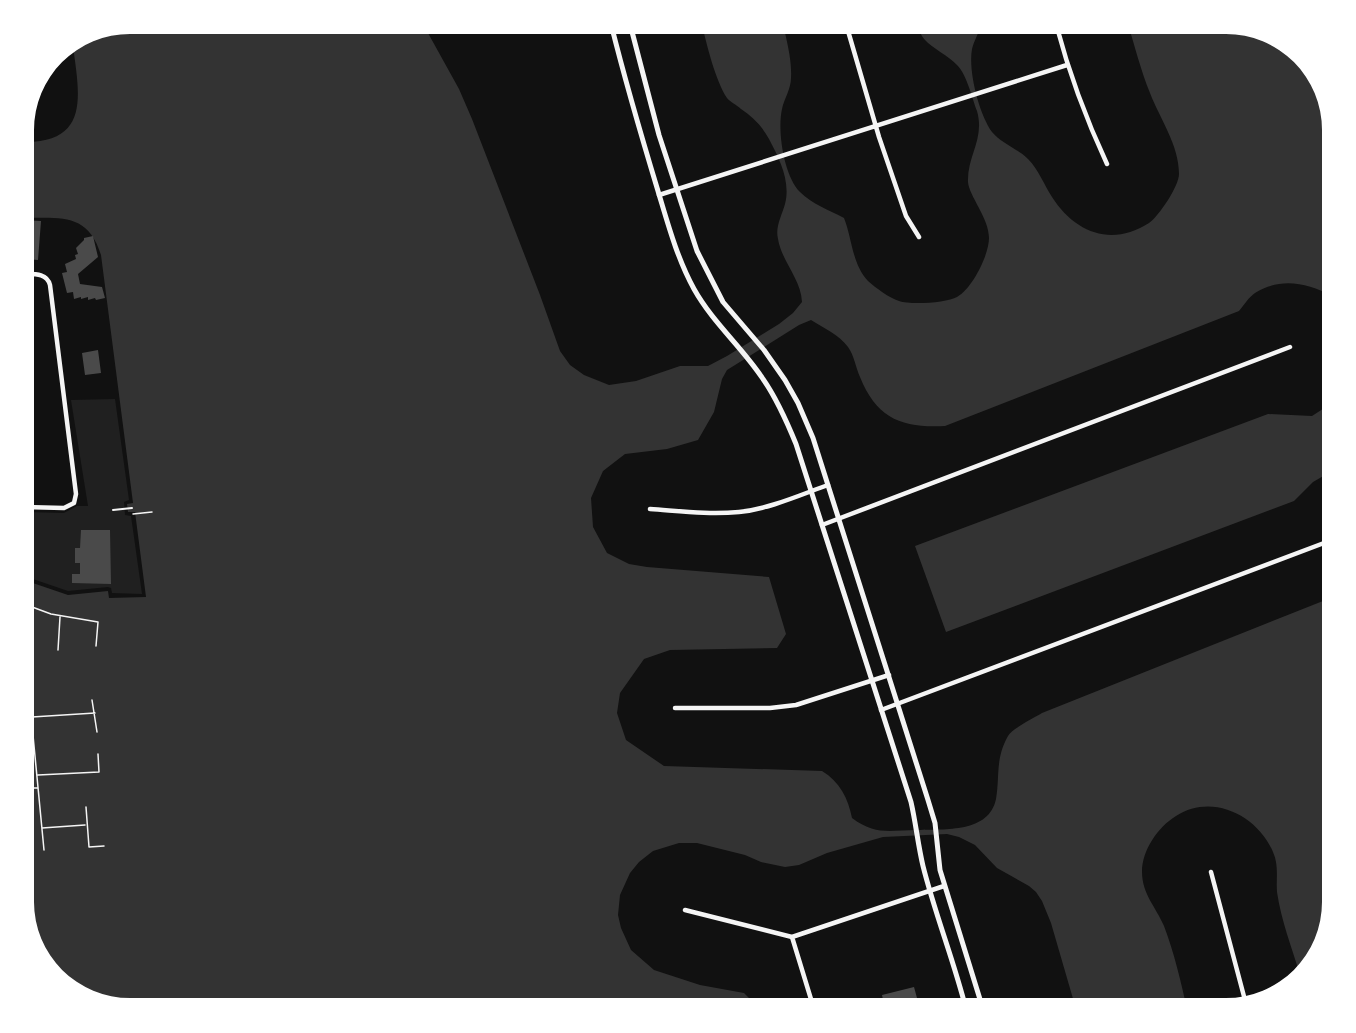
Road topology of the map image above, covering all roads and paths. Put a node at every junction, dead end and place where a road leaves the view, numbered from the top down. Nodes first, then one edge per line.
1 (614, 34) edge
2 (633, 34) edge
3 (849, 34) edge
4 (1059, 34) edge
5 (1067, 65) junction
6 (875, 126) junction
7 (1107, 164) dead end
8 (676, 191) junction
9 (659, 195) junction
10 (919, 237) dead end
11 (35, 275) edge
12 (1290, 347) dead end
13 (828, 485) junction
14 (811, 491) junction
15 (35, 507) edge
16 (132, 508) dead end
17 (650, 508) dead end
18 (113, 510) dead end
19 (152, 512) dead end
20 (132, 514) dead end
21 (839, 519) junction
22 (822, 525) junction
23 (1322, 544) edge
24 (35, 608) edge
25 (60, 616) junction
26 (96, 646) dead end
27 (58, 650) dead end
28 (889, 675) junction
29 (872, 680) junction
30 (92, 700) dead end
31 (898, 704) junction
32 (675, 708) dead end
33 (881, 710) junction
34 (95, 714) junction
35 (35, 717) edge
36 (97, 732) dead end
37 (35, 752) edge
38 (98, 754) dead end
39 (37, 775) junction
40 (38, 788) joint
41 (86, 807) dead end
42 (87, 825) junction
43 (42, 828) junction
44 (104, 846) dead end
45 (44, 850) dead end
46 (1210, 872) dead end
47 (944, 886) junction
48 (930, 890) junction
49 (685, 910) dead end
50 (792, 937) junction
51 (1244, 997) edge
52 (811, 998) edge
53 (963, 998) edge
54 (979, 998) edge

1 - 9 street
2 - 8 street
3 - 6 street
4 - 5 street
5 - 6 street
5 - 7 street
6 - 8 street
6 - 10 street
8 - 9 street
8 - 13 street
9 - 14 street
11 - 15 street
12 - 21 street
13 - 14 street
13 - 21 street
14 - 17 street
14 - 22 street
16 - 18 lane
19 - 20 path
21 - 22 street
21 - 28 street
22 - 29 street
23 - 31 street
24 - 25 path
25 - 26 path
25 - 27 path
28 - 29 street
28 - 31 street
29 - 32 street
29 - 33 street
30 - 34 path
31 - 33 street
31 - 47 street
33 - 48 street
34 - 35 path
34 - 36 path
37 - 39 path
38 - 39 path
39 - 40 path
40 - 43 path
41 - 42 path
42 - 43 path
42 - 44 path
43 - 45 path
46 - 51 street
47 - 48 street
47 - 54 street
48 - 50 street
48 - 53 street
49 - 50 street
50 - 52 street

